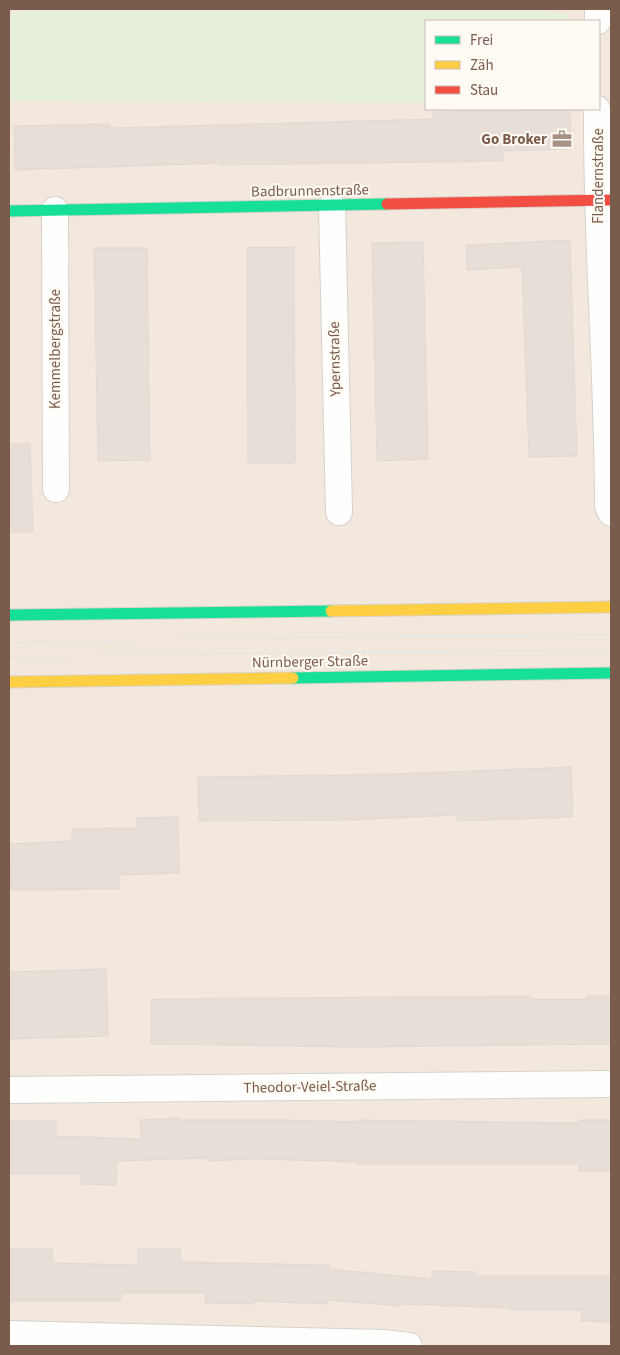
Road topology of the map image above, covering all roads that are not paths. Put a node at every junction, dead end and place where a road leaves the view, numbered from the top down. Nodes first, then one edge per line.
1 (597, 110) edge
2 (604, 200) edge
3 (332, 206) junction
4 (55, 210) junction
5 (9, 211) edge
6 (56, 489) dead end
7 (339, 512) dead end
8 (611, 513) edge
9 (611, 607) edge
10 (9, 615) edge
11 (611, 672) edge
12 (9, 682) edge
13 (611, 1084) edge
14 (9, 1090) edge
15 (9, 1334) edge
16 (409, 1346) edge

1 - 2 street, Flandernstraße
2 - 3 main road, Badbrunnenstraße
2 - 8 street, Flandernstraße
3 - 4 main road, Badbrunnenstraße
3 - 7 street, Ypernstraße
4 - 5 main road, Badbrunnenstraße
4 - 6 street, Kemmelbergstraße
9 - 10 main road
11 - 12 main road, Nürnberger Straße
13 - 14 street, Theodor-Veiel-Straße
15 - 16 street

